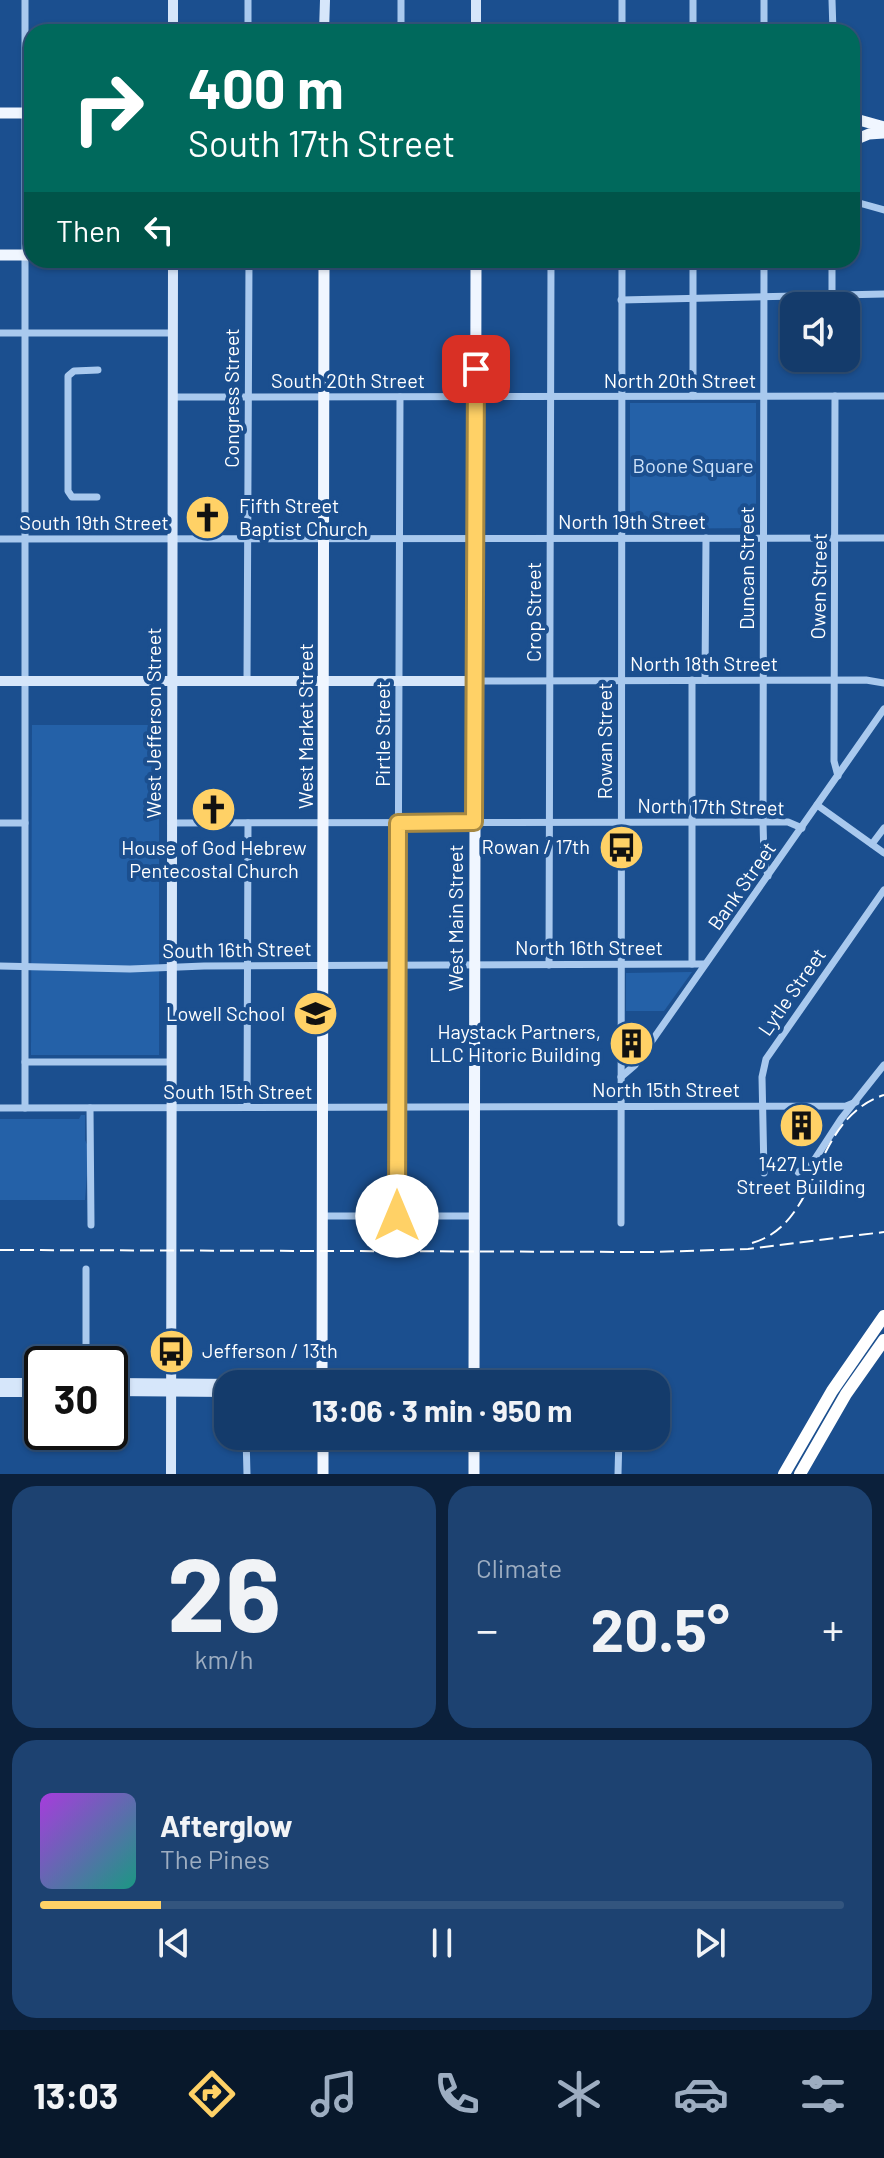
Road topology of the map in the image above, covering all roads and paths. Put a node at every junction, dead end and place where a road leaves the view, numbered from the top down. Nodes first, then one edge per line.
1 (25, 0) edge
2 (173, 0) edge
3 (248, 0) edge
4 (325, 0) edge
5 (401, 0) edge
6 (476, 0) edge
7 (622, 0) edge
8 (693, 0) edge
9 (764, 0) edge
10 (832, 0) edge
11 (26, 24) edge
12 (173, 24) edge
13 (248, 24) edge
14 (324, 24) edge
15 (401, 24) edge
16 (476, 24) edge
17 (622, 24) edge
18 (693, 24) edge
19 (764, 24) edge
20 (833, 24) edge
21 (0, 113) edge
22 (24, 113) edge
23 (860, 120) edge
24 (884, 127) edge
25 (884, 133) edge
26 (860, 138) edge
27 (860, 203) edge
28 (884, 210) edge
29 (0, 255) edge
30 (24, 255) edge
31 (28, 268) edge
32 (173, 268) edge
33 (249, 268) edge
34 (324, 268) edge
35 (476, 268) edge
36 (551, 268) edge
37 (622, 268) edge
38 (693, 268) edge
39 (764, 268) edge
40 (832, 268) edge
41 (832, 292) edge
42 (860, 294) edge
43 (884, 294) edge
44 (765, 296) junction
45 (780, 296) edge
46 (693, 298) junction
47 (621, 300) junction
48 (0, 333) edge
49 (25, 333) junction
50 (172, 333) junction
51 (98, 370) dead end
52 (249, 396) junction
53 (551, 396) junction
54 (693, 396) junction
55 (764, 396) junction
56 (835, 396) junction
57 (884, 396) edge
58 (172, 397) junction
59 (325, 397) junction
60 (400, 397) junction
61 (476, 397) junction
62 (622, 397) junction
63 (97, 497) dead end
64 (551, 538) junction
65 (622, 538) junction
66 (706, 538) junction
67 (763, 538) junction
68 (835, 538) junction
69 (884, 538) edge
70 (0, 539) edge
71 (25, 539) junction
72 (172, 539) junction
73 (248, 539) junction
74 (324, 539) junction
75 (400, 539) junction
76 (475, 539) junction
77 (399, 680) junction
78 (550, 680) junction
79 (621, 680) junction
80 (692, 680) junction
81 (705, 680) junction
82 (763, 680) junction
83 (834, 680) junction
84 (0, 681) edge
85 (25, 681) junction
86 (172, 681) junction
87 (247, 681) junction
88 (324, 681) junction
89 (475, 681) junction
90 (884, 683) edge
91 (884, 709) edge
92 (838, 776) junction
93 (817, 805) junction
94 (474, 822) junction
95 (549, 822) junction
96 (621, 822) junction
97 (692, 822) junction
98 (763, 822) junction
99 (0, 823) edge
100 (25, 823) junction
101 (171, 823) junction
102 (248, 823) junction
103 (323, 823) junction
104 (398, 823) junction
105 (802, 828) junction
106 (884, 828) edge
107 (872, 844) junction
108 (884, 853) edge
109 (768, 876) junction
110 (884, 890) edge
111 (620, 963) junction
112 (474, 964) junction
113 (692, 964) junction
114 (704, 964) junction
115 (247, 965) junction
116 (324, 965) junction
117 (398, 965) junction
118 (549, 965) junction
119 (0, 966) edge
120 (25, 967) junction
121 (171, 967) junction
122 (25, 1062) junction
123 (171, 1062) junction
124 (884, 1065) edge
125 (621, 1077) junction
126 (856, 1102) junction
127 (172, 1106) junction
128 (621, 1106) junction
129 (763, 1106) junction
130 (247, 1107) junction
131 (397, 1107) junction
132 (475, 1107) junction
133 (0, 1108) edge
134 (25, 1108) junction
135 (90, 1108) junction
136 (324, 1108) junction
137 (798, 1172) dead end
138 (764, 1173) dead end
139 (323, 1216) junction
140 (397, 1216) junction
141 (474, 1216) junction
142 (621, 1223) dead end
143 (91, 1225) dead end
144 (86, 1269) dead end
145 (884, 1316) edge
146 (884, 1340) edge
147 (86, 1346) edge
148 (322, 1370) edge
149 (474, 1370) edge
150 (0, 1383) edge
151 (24, 1383) edge
152 (128, 1384) edge
153 (214, 1385) edge
154 (171, 1387) junction
155 (128, 1390) edge
156 (214, 1391) edge
157 (0, 1392) edge
158 (24, 1392) edge
159 (246, 1450) edge
160 (323, 1450) edge
161 (474, 1450) edge
162 (619, 1450) edge
163 (171, 1474) edge
164 (247, 1474) edge
165 (323, 1474) edge
166 (474, 1474) edge
167 (618, 1474) edge
168 (784, 1474) edge
169 (800, 1474) edge

1 - 11 street
2 - 12 street
3 - 13 street
4 - 14 street
5 - 15 street
6 - 16 street
7 - 17 street
8 - 18 street
9 - 19 street
10 - 20 street
21 - 22 main road
23 - 24 main road
25 - 26 main road
27 - 28 street
29 - 30 main road
31 - 49 street
32 - 50 street, West Jefferson Street
33 - 52 street, Congress Street
34 - 59 main road, West Market Street
35 - 61 main road, West Main Street
36 - 53 street, Crop Street
37 - 47 street, Rowan Street
38 - 46 street
39 - 44 street, Duncan Street
40 - 41 street
42 - 43 street
44 - 45 street
44 - 46 street
44 - 55 street, Duncan Street
46 - 47 street
46 - 54 street
47 - 62 street, Rowan Street
48 - 49 street
49 - 50 street
49 - 71 street
50 - 58 street, West Jefferson Street
51 - 63 street
52 - 58 street, South 20th Street
52 - 59 street, South 20th Street
52 - 73 street, Congress Street
53 - 61 street, North 20th Street
53 - 62 street, North 20th Street
53 - 64 street, Crop Street
54 - 55 street, North 20th Street
54 - 62 street, North 20th Street
55 - 56 street, North 20th Street
55 - 67 street, Duncan Street
56 - 57 street, North 20th Street
56 - 68 street, Owen Street
58 - 72 street, West Jefferson Street
59 - 60 street, South 20th Street
59 - 74 main road, West Market Street
60 - 61 street, South 20th Street
60 - 75 street, Pirtle Street
61 - 76 main road, West Main Street
62 - 65 street, Rowan Street
64 - 65 street, North 19th Street
64 - 76 street, North 19th Street
64 - 78 street, Crop Street
65 - 66 street, North 19th Street
65 - 79 street, Rowan Street
66 - 67 street, North 19th Street
66 - 81 street
67 - 68 street, North 19th Street
67 - 82 street, Duncan Street
68 - 69 street, North 19th Street
68 - 83 street, Owen Street
70 - 71 street, South 19th Street
71 - 72 street, South 19th Street
71 - 85 street
72 - 73 street, South 19th Street
72 - 86 street, West Jefferson Street
73 - 74 street, South 19th Street
73 - 87 street, Congress Street
74 - 75 street, South 19th Street
74 - 88 main road, West Market Street
75 - 76 street, South 19th Street
75 - 77 street, Pirtle Street
76 - 89 main road, West Main Street
77 - 88 street
77 - 89 street
77 - 104 street, Pirtle Street
78 - 79 street, North 18th Street
78 - 89 street, North 18th Street
78 - 95 street, Crop Street
79 - 80 street, North 18th Street
79 - 96 street, Rowan Street
80 - 81 street, North 18th Street
80 - 97 street
81 - 82 street, North 18th Street
82 - 83 street, North 18th Street
82 - 98 street, Duncan Street
83 - 90 street, North 18th Street
83 - 92 street, Owen Street
84 - 85 street
85 - 86 street
85 - 100 street
86 - 87 street
86 - 101 street, West Jefferson Street
87 - 88 street
88 - 103 main road, West Market Street
89 - 94 main road, West Main Street
91 - 92 street, Bank Street
92 - 93 street, Bank Street
93 - 105 street, Bank Street
93 - 107 street
94 - 95 street, North 17th Street
94 - 104 street, North 17th Street
94 - 112 main road, West Main Street
95 - 96 street, North 17th Street
95 - 118 street, Crop Street
96 - 97 street, North 17th Street
96 - 111 street, Rowan Street
97 - 98 street, North 17th Street
97 - 113 street
98 - 105 street, North 17th Street
98 - 109 street, Duncan Street
99 - 100 street
100 - 120 street
101 - 102 street, North 17th Street
101 - 121 street, West Jefferson Street
102 - 103 street, North 17th Street
102 - 115 street
103 - 104 street, North 17th Street
103 - 116 main road, West Market Street
104 - 117 street, Pirtle Street
105 - 109 street, Bank Street
106 - 107 street
107 - 108 street
109 - 114 street, Bank Street
110 - 129 street, Lytle Street
111 - 113 street, North 16th Street
111 - 118 street, North 16th Street
111 - 125 street, Rowan Street
112 - 117 street, South 16th Street
112 - 118 street, North 16th Street
112 - 132 main road, West Main Street
113 - 114 street, North 16th Street
114 - 125 street, Bank Street
115 - 116 street, South 16th Street
115 - 121 street, South 16th Street
115 - 130 street
116 - 117 street, South 16th Street
116 - 136 main road, West Market Street
117 - 131 street, Pirtle Street
119 - 120 street, South 16th Street
120 - 121 street, South 16th Street
120 - 122 street
121 - 123 street, West Jefferson Street
122 - 123 street
122 - 134 street
123 - 127 street, West Jefferson Street
124 - 126 street
125 - 128 street, Rowan Street
126 - 129 street, North 15th Street
126 - 137 street
127 - 130 street, South 15th Street
127 - 135 street, South 15th Street
127 - 154 street, West Jefferson Street
128 - 129 street, North 15th Street
128 - 132 street, North 15th Street
128 - 142 street, Rowan Street
129 - 138 street, Lytle Street
130 - 136 street, South 15th Street
131 - 132 street, South 15th Street
131 - 136 street, South 15th Street
131 - 140 street, Pirtle Street
132 - 141 main road, West Main Street
133 - 134 street, South 15th Street
134 - 135 street, South 15th Street
135 - 143 street
136 - 139 main road, West Market Street
139 - 140 street
139 - 148 main road, West Market Street
140 - 141 street
141 - 149 main road, West Main Street
144 - 147 street
145 - 168 highway
146 - 169 highway
150 - 151 street
152 - 154 street
153 - 154 street
154 - 155 street
154 - 156 street
154 - 163 street, West Jefferson Street
157 - 158 street
159 - 164 street
160 - 165 main road
161 - 166 main road
162 - 167 street

